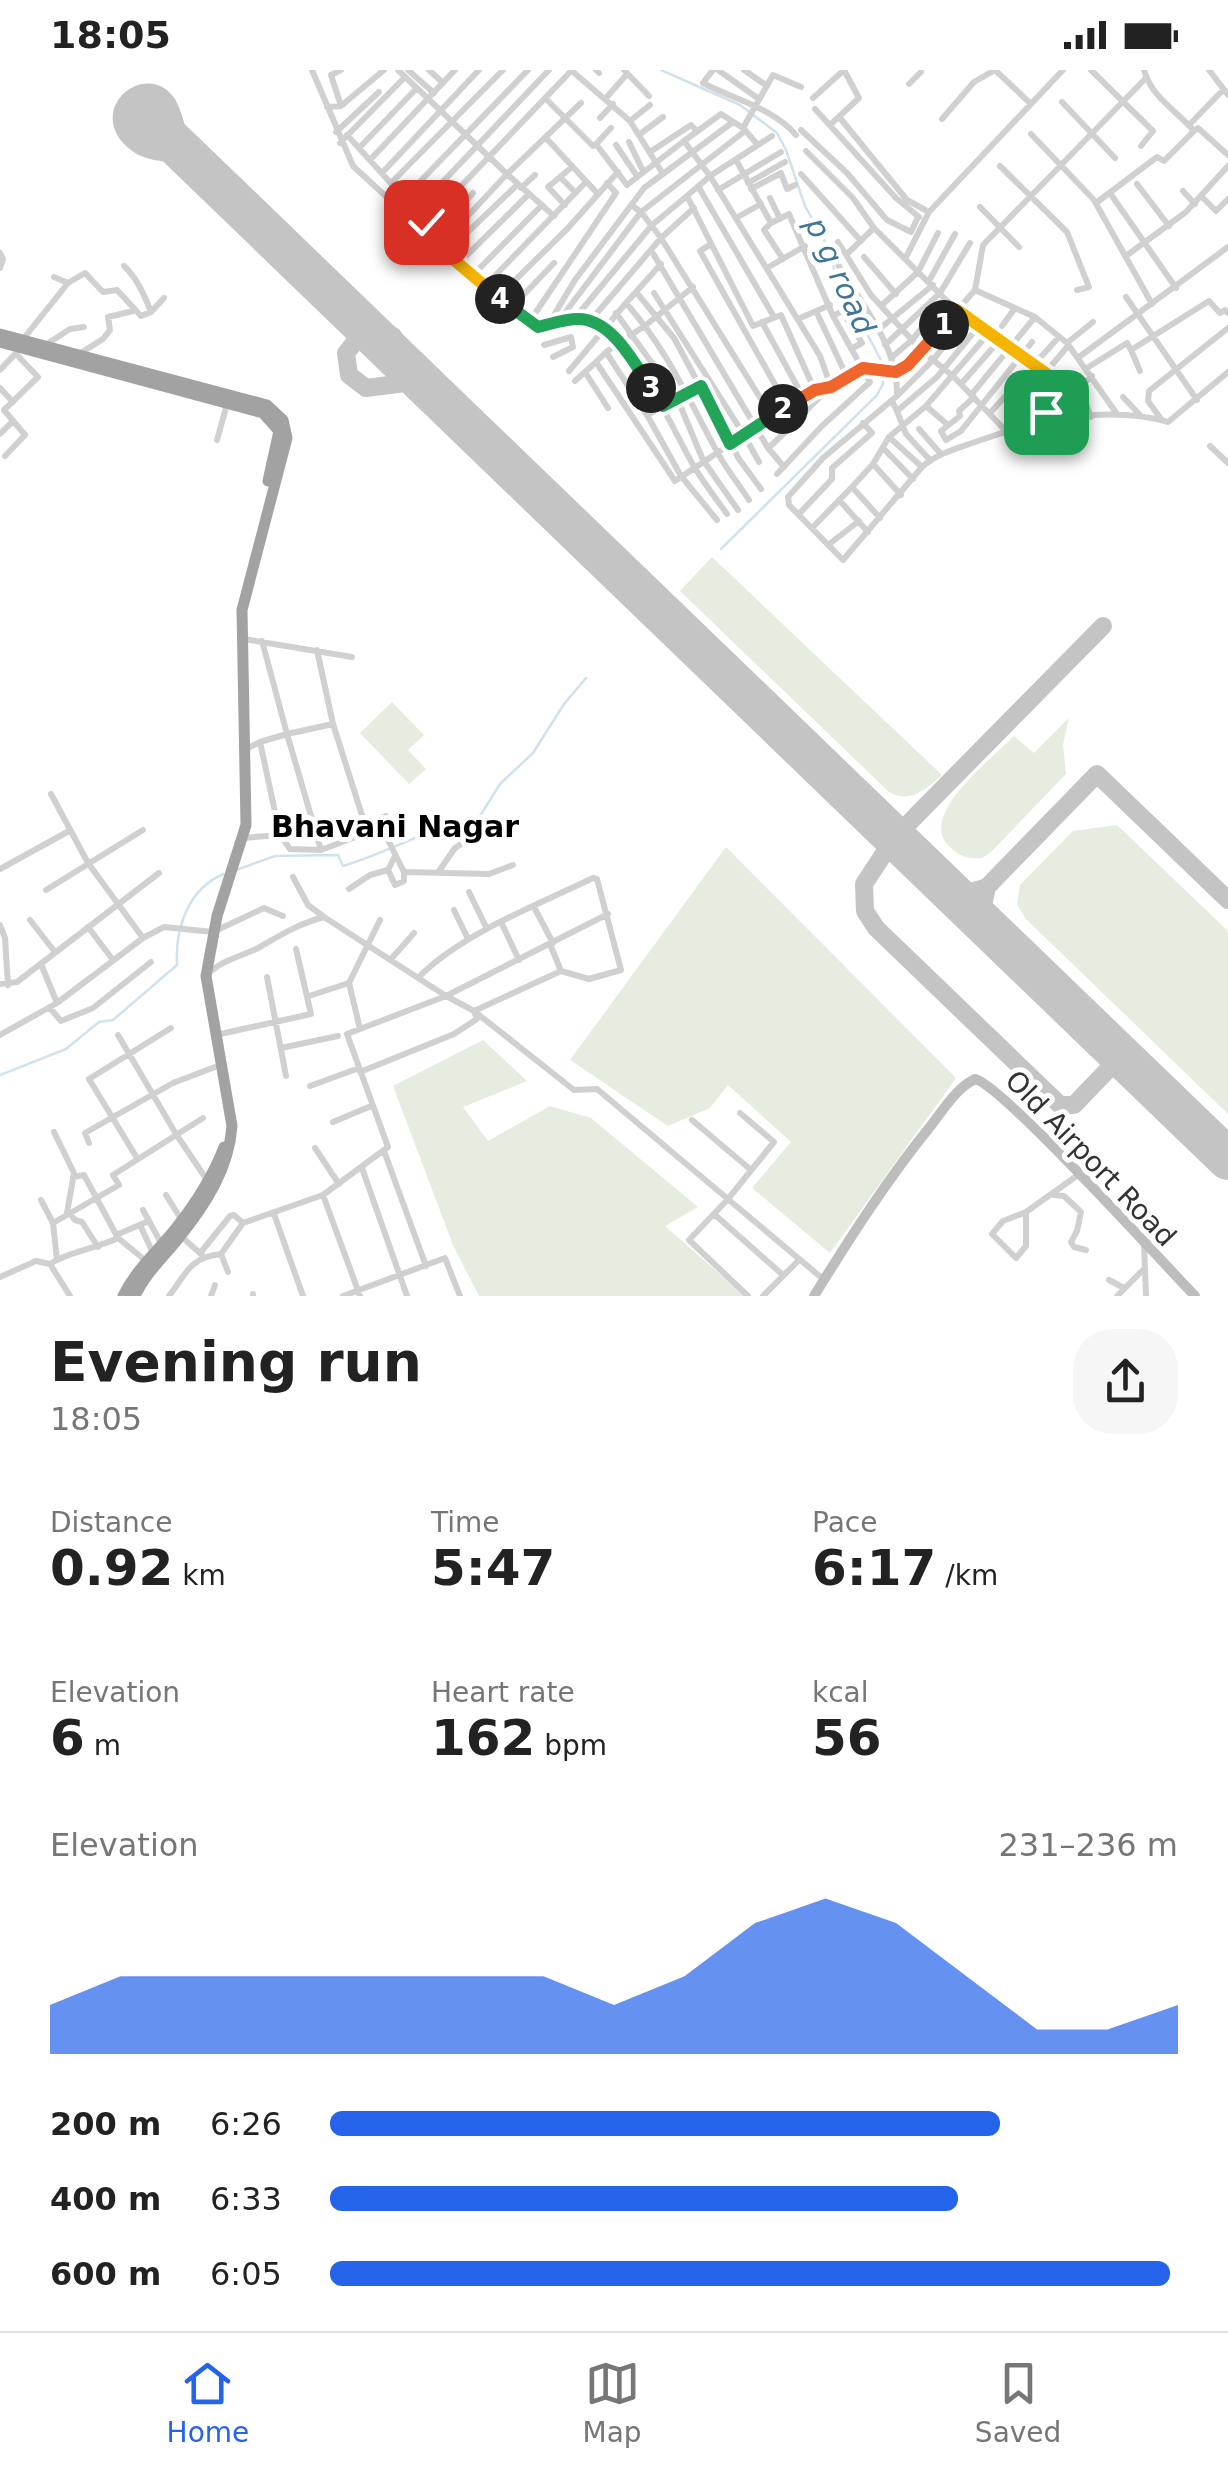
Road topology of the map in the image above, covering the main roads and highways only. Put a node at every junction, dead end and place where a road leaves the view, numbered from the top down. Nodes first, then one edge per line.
1 (0, 334) edge
2 (0, 342) edge
3 (19, 347) junction
4 (231, 859) junction
5 (209, 931) junction
6 (123, 1296) edge
7 (135, 1296) edge
8 (814, 1296) edge
9 (1195, 1296) edge

1 - 3 highway
2 - 3 highway
3 - 4 highway
3 - 4 highway
4 - 5 highway
5 - 6 highway
5 - 7 highway
8 - 9 main road, Old Airport Road

